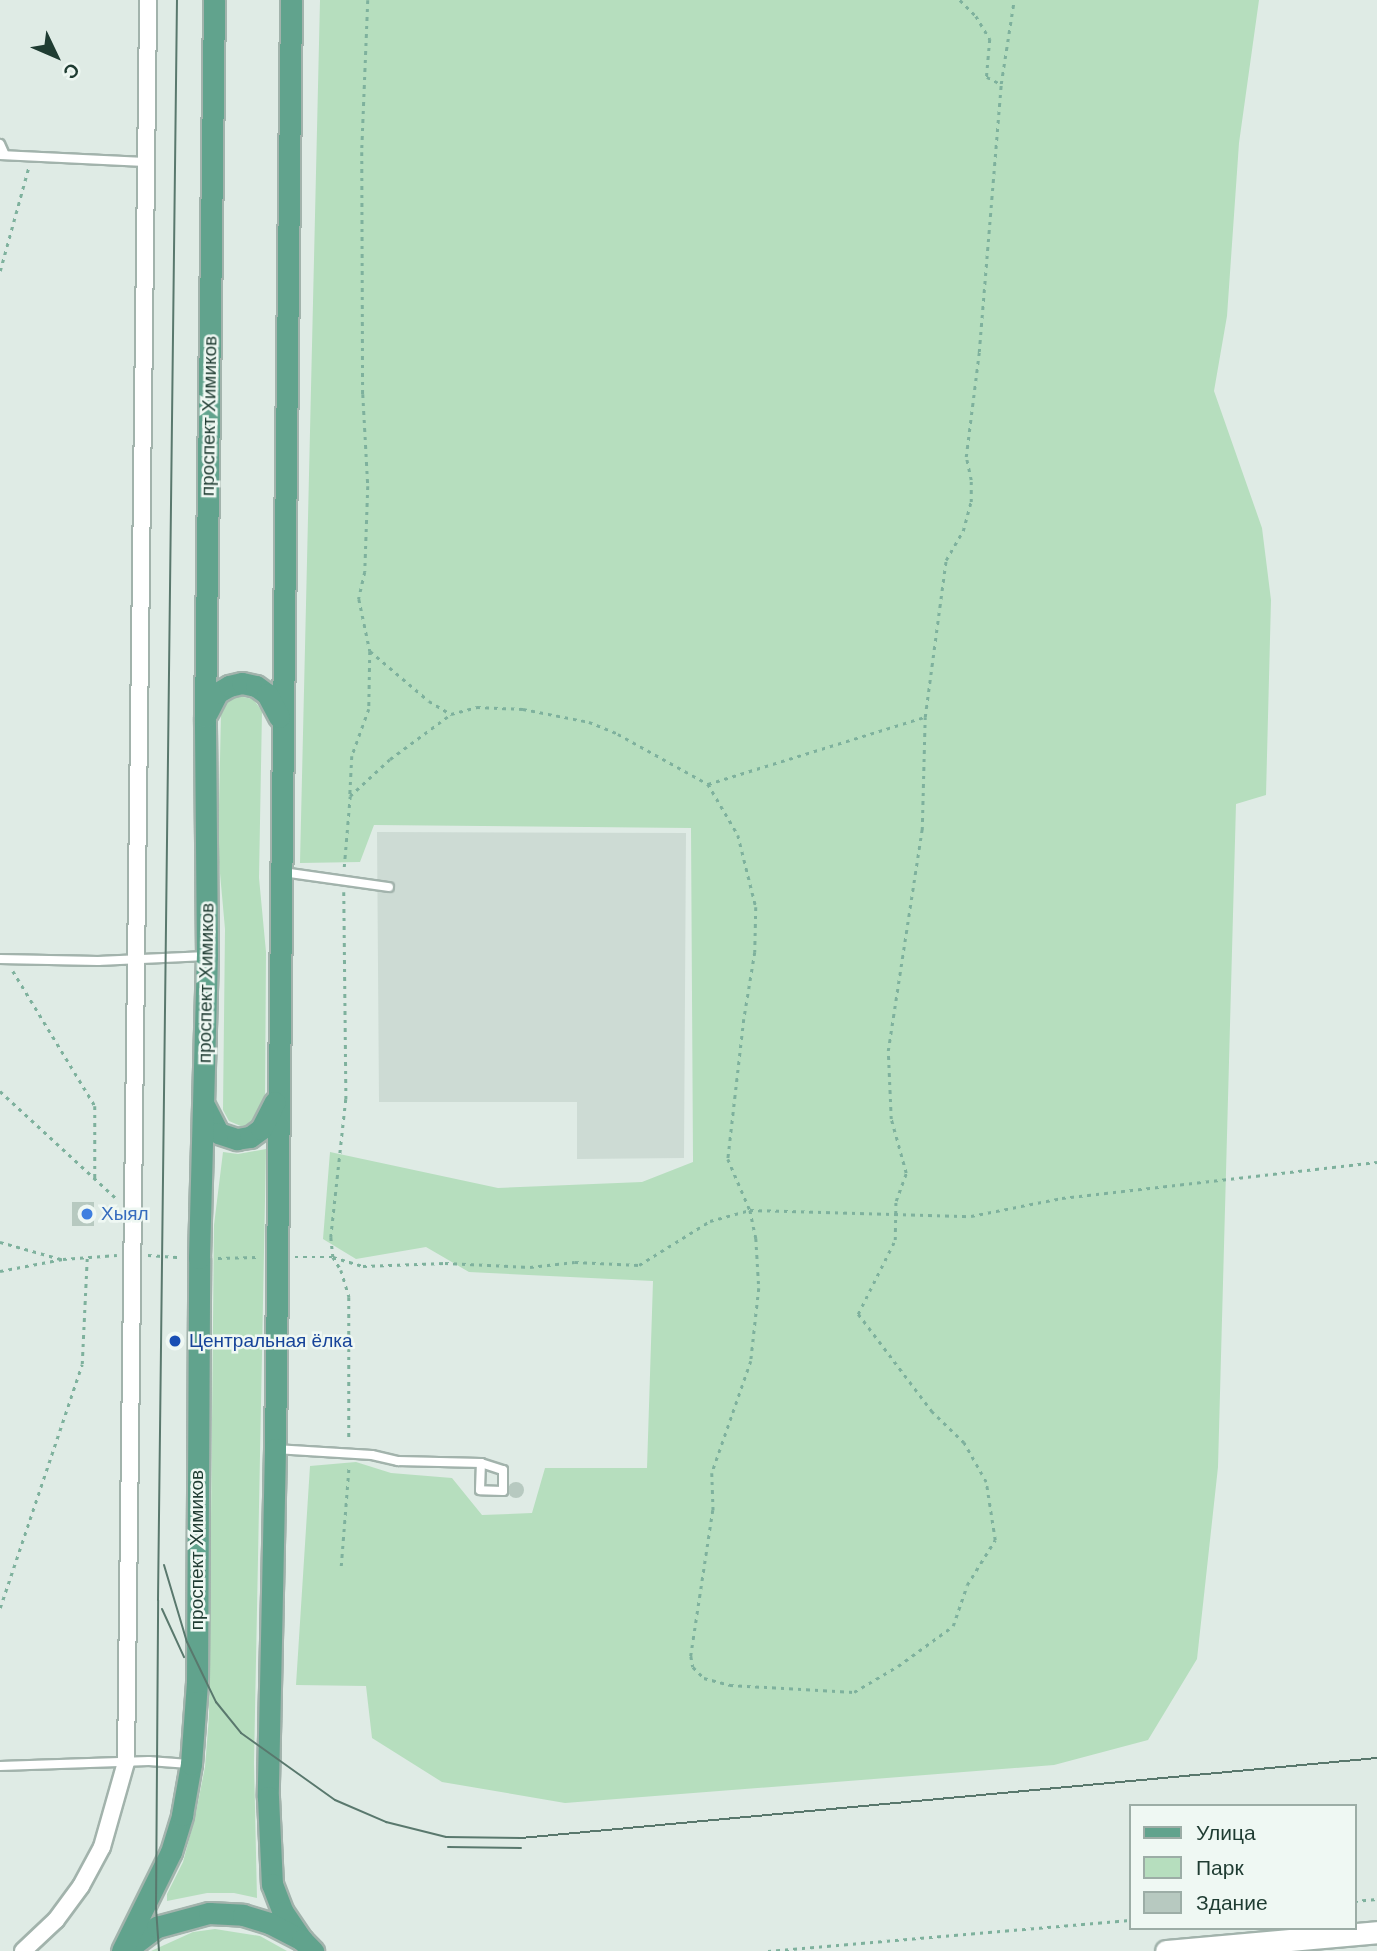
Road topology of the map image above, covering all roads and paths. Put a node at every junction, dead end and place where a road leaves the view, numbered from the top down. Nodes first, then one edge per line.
1 (148, 0) edge
2 (214, 0) edge
3 (291, 0) edge
4 (368, 0) edge
5 (960, 0) edge
6 (1014, 0) edge
7 (1001, 84) junction
8 (0, 144) edge
9 (2, 155) edge
10 (32, 156) junction
11 (145, 162) junction
12 (0, 271) edge
13 (370, 651) junction
14 (451, 714) junction
15 (205, 717) junction
16 (925, 717) junction
17 (282, 726) junction
18 (708, 784) junction
19 (350, 796) junction
20 (344, 869) dead end
21 (280, 872) junction
22 (344, 883) dead end
23 (389, 887) dead end
24 (207, 956) junction
25 (3, 959) edge
26 (136, 960) junction
27 (0, 1091) edge
28 (278, 1091) junction
29 (204, 1105) junction
30 (1377, 1162) edge
31 (95, 1178) junction
32 (750, 1210) junction
33 (132, 1213) junction
34 (895, 1214) junction
35 (0, 1242) edge
36 (132, 1254) junction
37 (87, 1257) junction
38 (277, 1257) junction
39 (333, 1257) junction
40 (63, 1259) junction
41 (0, 1271) edge
42 (275, 1449) junction
43 (349, 1454) junction
44 (481, 1463) dead end
45 (341, 1566) dead end
46 (0, 1608) edge
47 (126, 1762) junction
48 (191, 1764) junction
49 (0, 1766) edge
50 (1377, 1899) edge
51 (1356, 1901) edge
52 (1128, 1920) edge
53 (1377, 1932) edge
54 (308, 1945) edge
55 (23, 1951) edge
56 (124, 1951) edge
57 (768, 1951) edge
58 (1166, 1951) edge

1 - 11 street
2 - 15 main road, проспект Химиков
3 - 17 main road
4 - 13 path
5 - 7 path
6 - 7 path
7 - 16 path
8 - 9 lane
9 - 10 lane
10 - 11 lane
10 - 12 path
11 - 26 street
13 - 14 path
13 - 19 path
14 - 18 path
14 - 19 path
15 - 17 main road
15 - 24 main road, проспект Химиков
16 - 18 path
16 - 34 path
17 - 21 main road
18 - 32 path
19 - 20 path
21 - 23 lane
21 - 28 main road
22 - 39 path
24 - 26 lane
24 - 29 main road, проспект Химиков
25 - 26 lane
25 - 31 path
26 - 33 street
27 - 31 path
28 - 29 main road
28 - 38 main road
29 - 48 main road, проспект Химиков
30 - 34 path
31 - 33 path
32 - 34 path
32 - 34 path
32 - 39 path
33 - 36 street
35 - 40 path
36 - 37 path
36 - 47 street
37 - 40 path
37 - 46 path
38 - 39 path
38 - 42 main road
39 - 43 path
40 - 41 path
42 - 43 lane
42 - 54 main road
43 - 44 lane
43 - 45 path
47 - 48 lane
47 - 49 lane
47 - 55 street
48 - 56 main road, проспект Химиков
50 - 51 path
52 - 57 path
53 - 58 main road
54 - 56 main road

